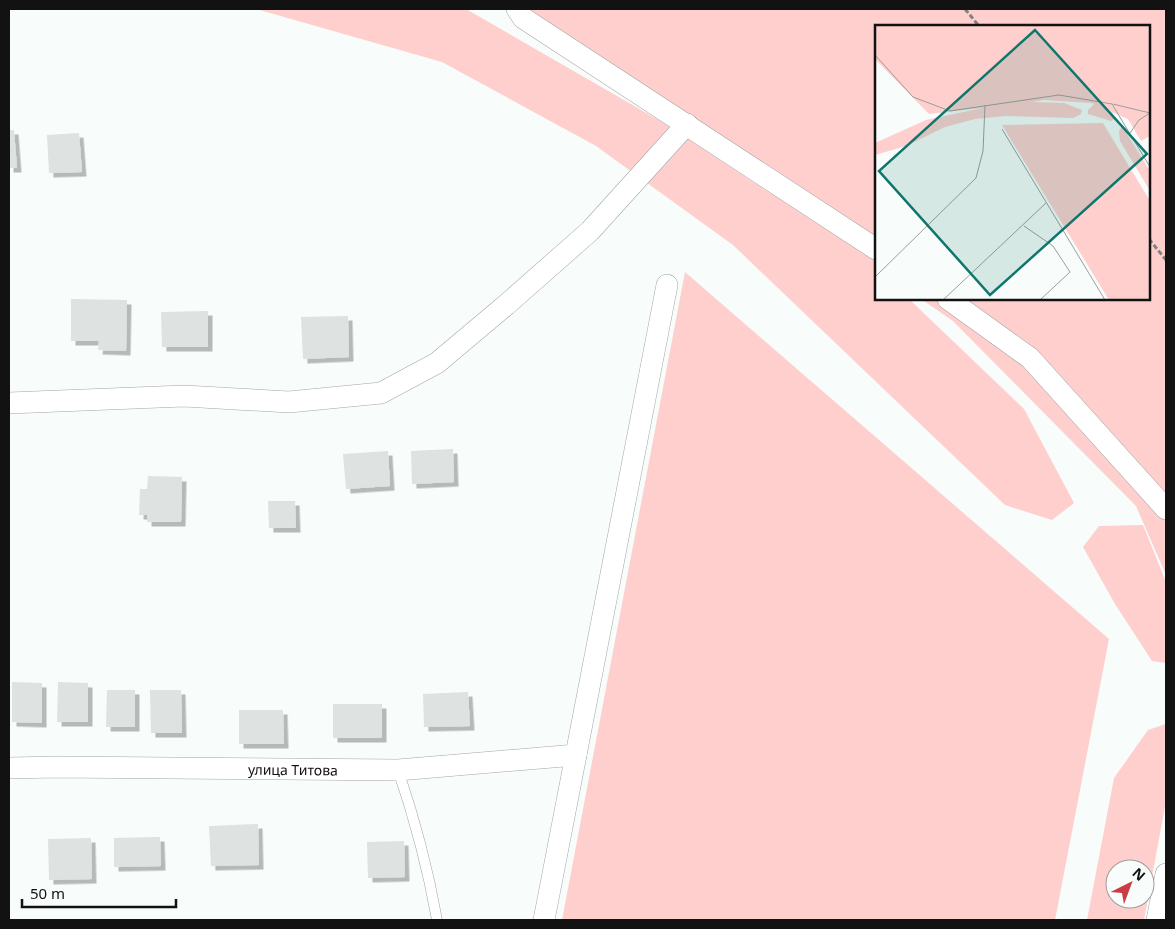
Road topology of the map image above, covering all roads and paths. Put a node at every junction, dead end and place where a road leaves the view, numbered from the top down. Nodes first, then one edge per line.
1 (517, 9) edge
2 (965, 9) edge
3 (978, 25) edge
4 (687, 124) junction
5 (1150, 240) edge
6 (875, 248) edge
7 (1166, 260) edge
8 (666, 285) dead end
9 (949, 300) edge
10 (9, 403) edge
11 (1166, 509) edge
12 (576, 755) junction
13 (9, 768) edge
14 (398, 770) junction
15 (1166, 874) edge
16 (437, 920) edge
17 (544, 920) edge
18 (1157, 920) edge

1 - 4 street
2 - 3 path
4 - 6 street
4 - 10 street
5 - 7 path
8 - 12 street
9 - 11 street
12 - 14 street, улица Титова
12 - 17 street
13 - 14 street, улица Титова
14 - 16 lane
15 - 18 street

